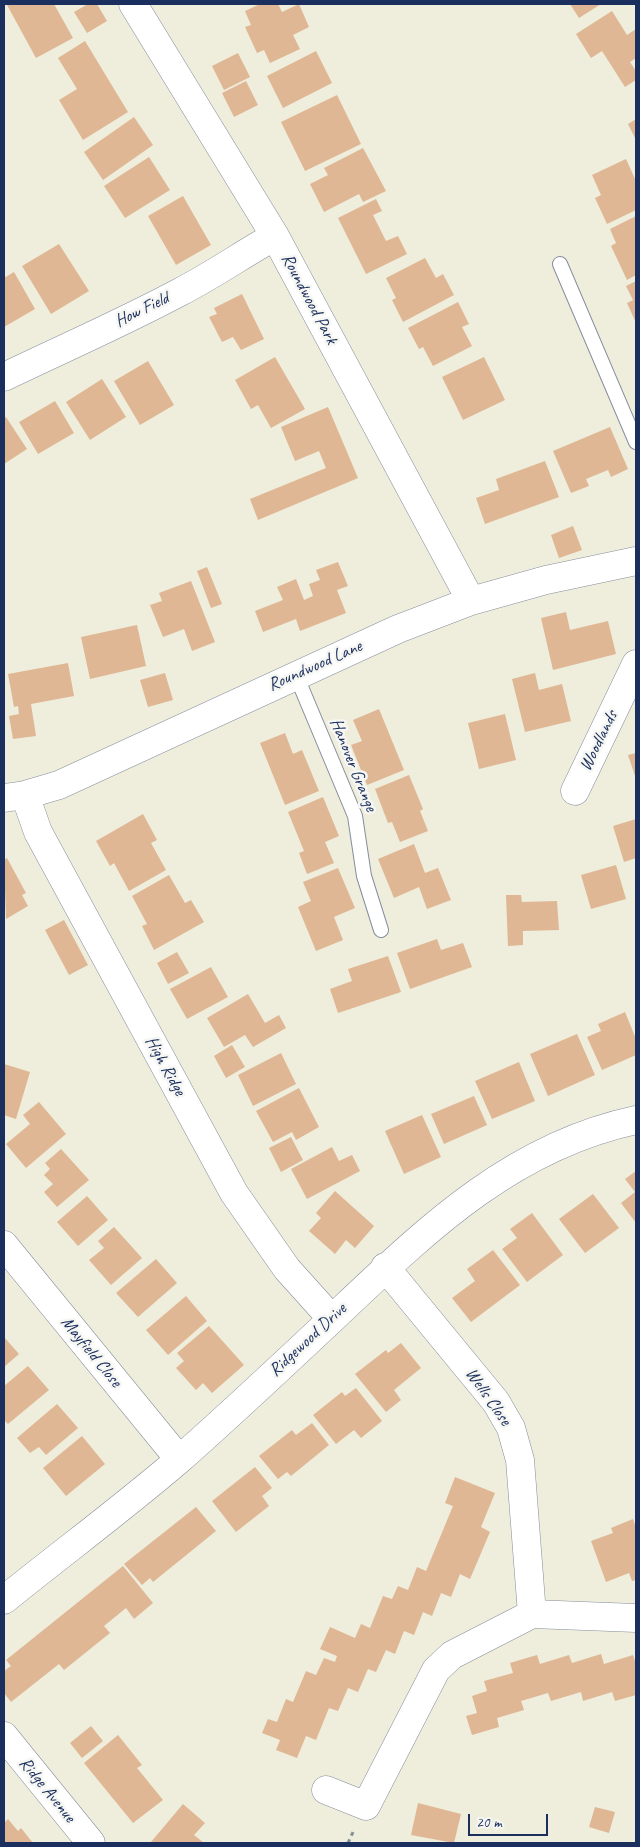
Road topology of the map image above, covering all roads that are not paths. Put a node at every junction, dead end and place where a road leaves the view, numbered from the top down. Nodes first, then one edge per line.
1 (133, 4) edge
2 (275, 236) junction
3 (560, 264) dead end
4 (4, 376) edge
5 (636, 442) edge
6 (636, 565) edge
7 (471, 601) junction
8 (636, 664) edge
9 (296, 674) junction
10 (575, 791) dead end
11 (14, 797) edge
12 (381, 930) dead end
13 (636, 1120) edge
14 (4, 1245) edge
15 (385, 1267) junction
16 (332, 1319) junction
17 (179, 1459) junction
18 (4, 1600) edge
19 (532, 1614) junction
20 (636, 1618) edge
21 (4, 1736) edge
22 (326, 1790) dead end
23 (91, 1843) edge

1 - 2 street, Roundwood Park
2 - 4 street, How Field
2 - 7 street, Roundwood Park
3 - 5 lane
6 - 7 street, Roundwood Lane
7 - 9 street, Roundwood Lane
8 - 10 street, Woodlands
9 - 11 street, Roundwood Lane
9 - 12 lane, Hanover Grange
11 - 16 street, High Ridge
13 - 15 street, Ridgewood Drive
14 - 17 street, Mayfield Close
15 - 16 street, Ridgewood Drive
15 - 19 street, Wells Close
16 - 17 street, Ridgewood Drive
17 - 18 street, Ridgewood Drive
19 - 20 street
19 - 22 street
21 - 23 street, Ridge Avenue

